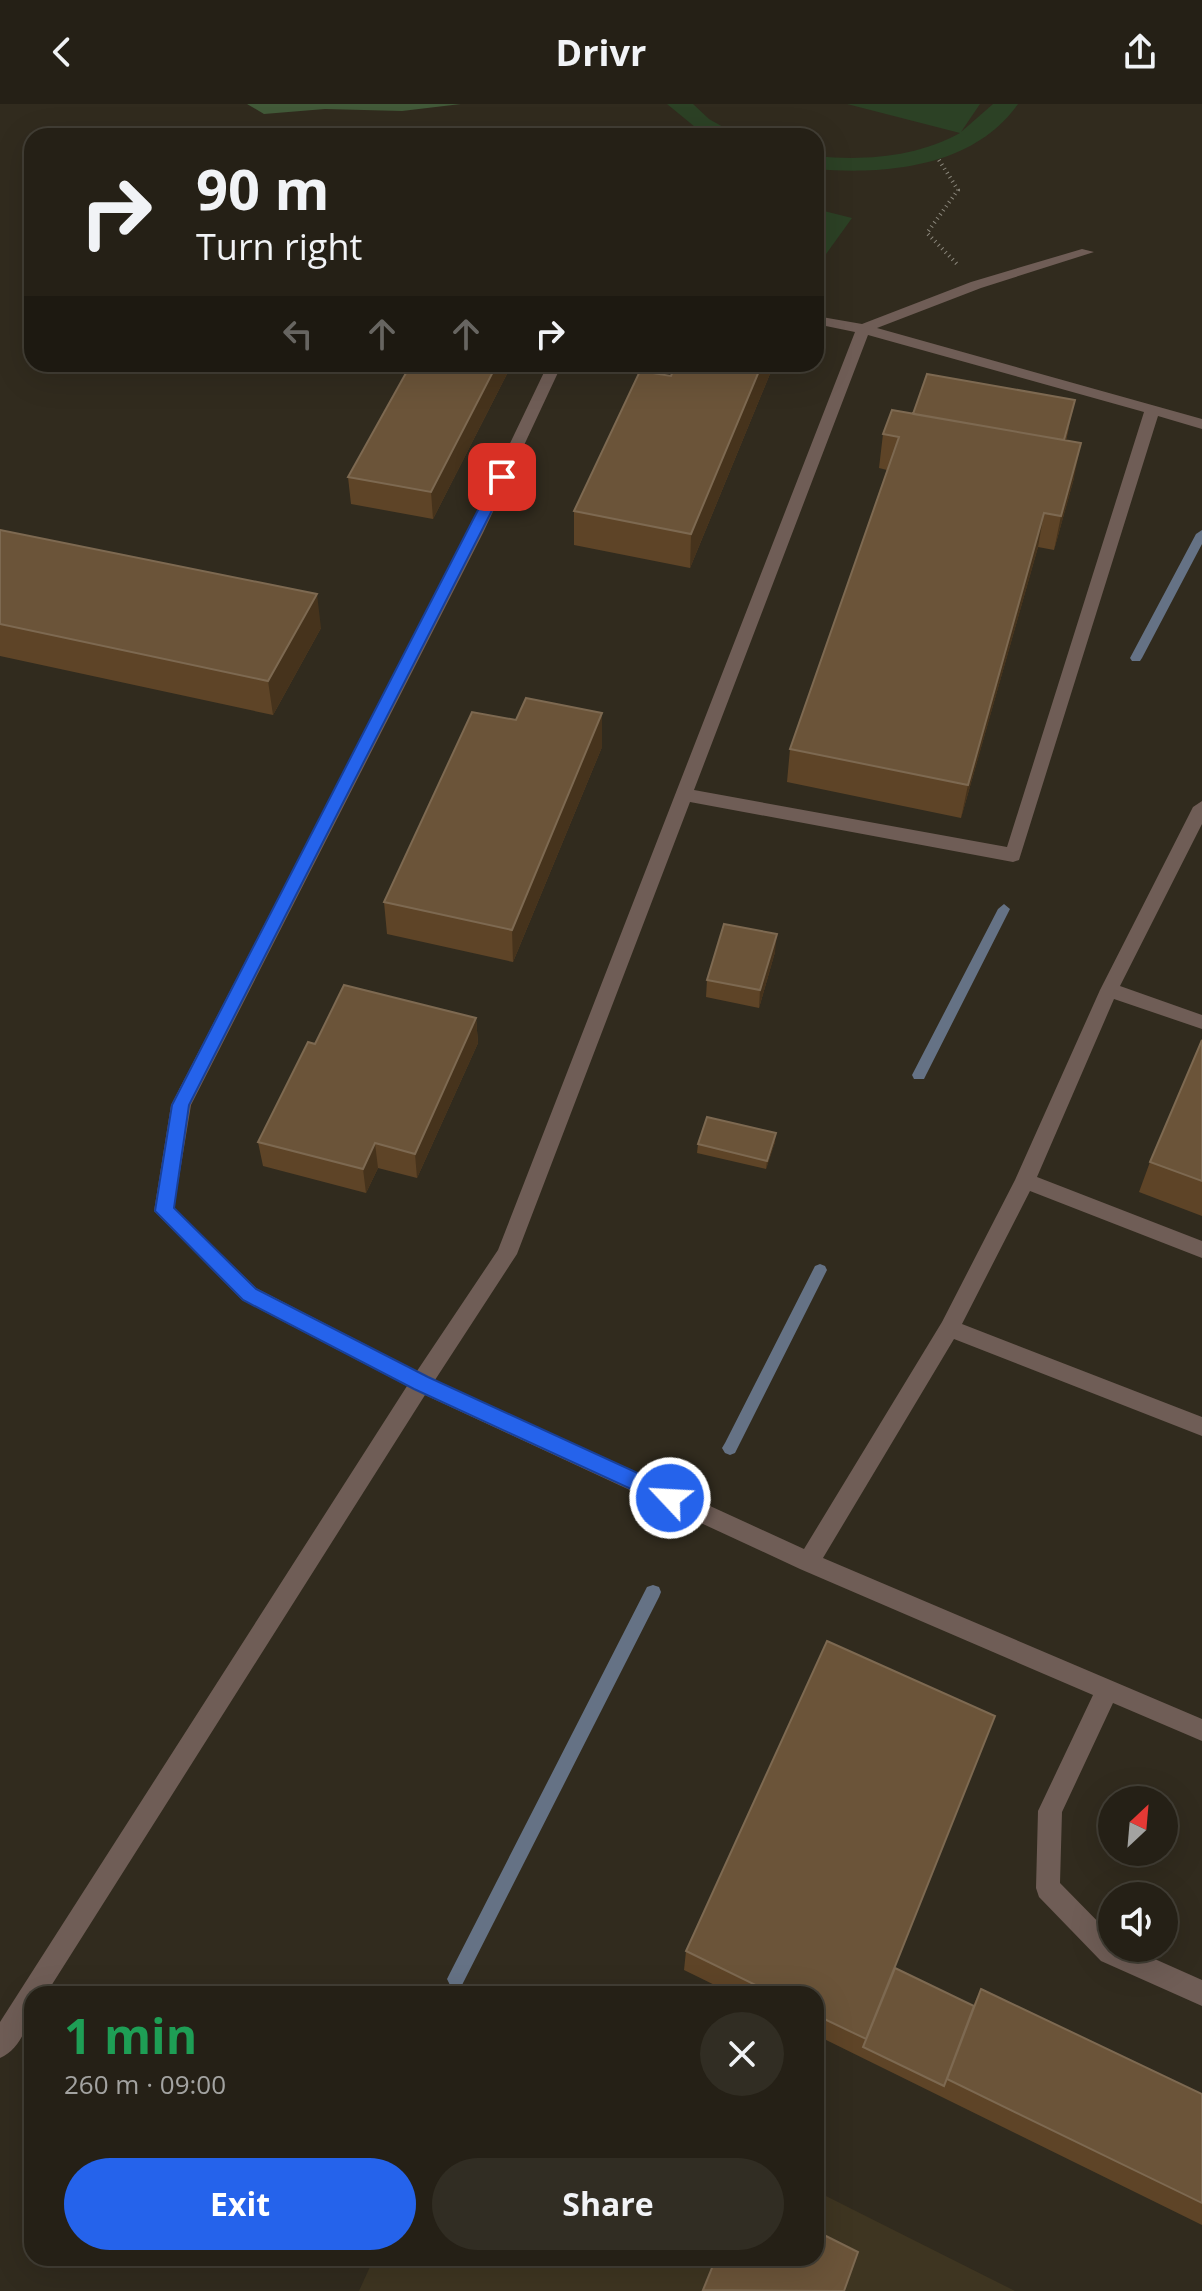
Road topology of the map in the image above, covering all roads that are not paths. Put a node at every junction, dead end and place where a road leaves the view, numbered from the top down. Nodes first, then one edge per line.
1 (1087, 252) dead end
2 (824, 322) edge
3 (863, 329) junction
4 (551, 372) edge
5 (1152, 410) junction
6 (1202, 424) edge
7 (685, 795) junction
8 (1202, 807) edge
9 (1109, 990) junction
10 (1202, 1022) edge
11 (1025, 1181) junction
12 (1202, 1250) edge
13 (949, 1328) junction
14 (421, 1383) junction
15 (1202, 1427) edge
16 (808, 1562) junction
17 (1108, 1688) junction
18 (1202, 1730) edge
19 (37, 1986) edge
20 (1202, 1993) edge
21 (24, 2007) edge
22 (0, 2045) edge

1 - 3 lane
2 - 3 lane
3 - 5 lane
3 - 7 lane
4 - 14 lane
5 - 6 lane
5 - 7 lane
7 - 14 lane
8 - 9 lane
9 - 10 lane
9 - 11 lane
11 - 12 lane
11 - 13 lane
13 - 15 lane
13 - 16 lane
14 - 16 lane
14 - 19 lane
16 - 17 lane
17 - 18 lane
17 - 20 lane
21 - 22 lane

